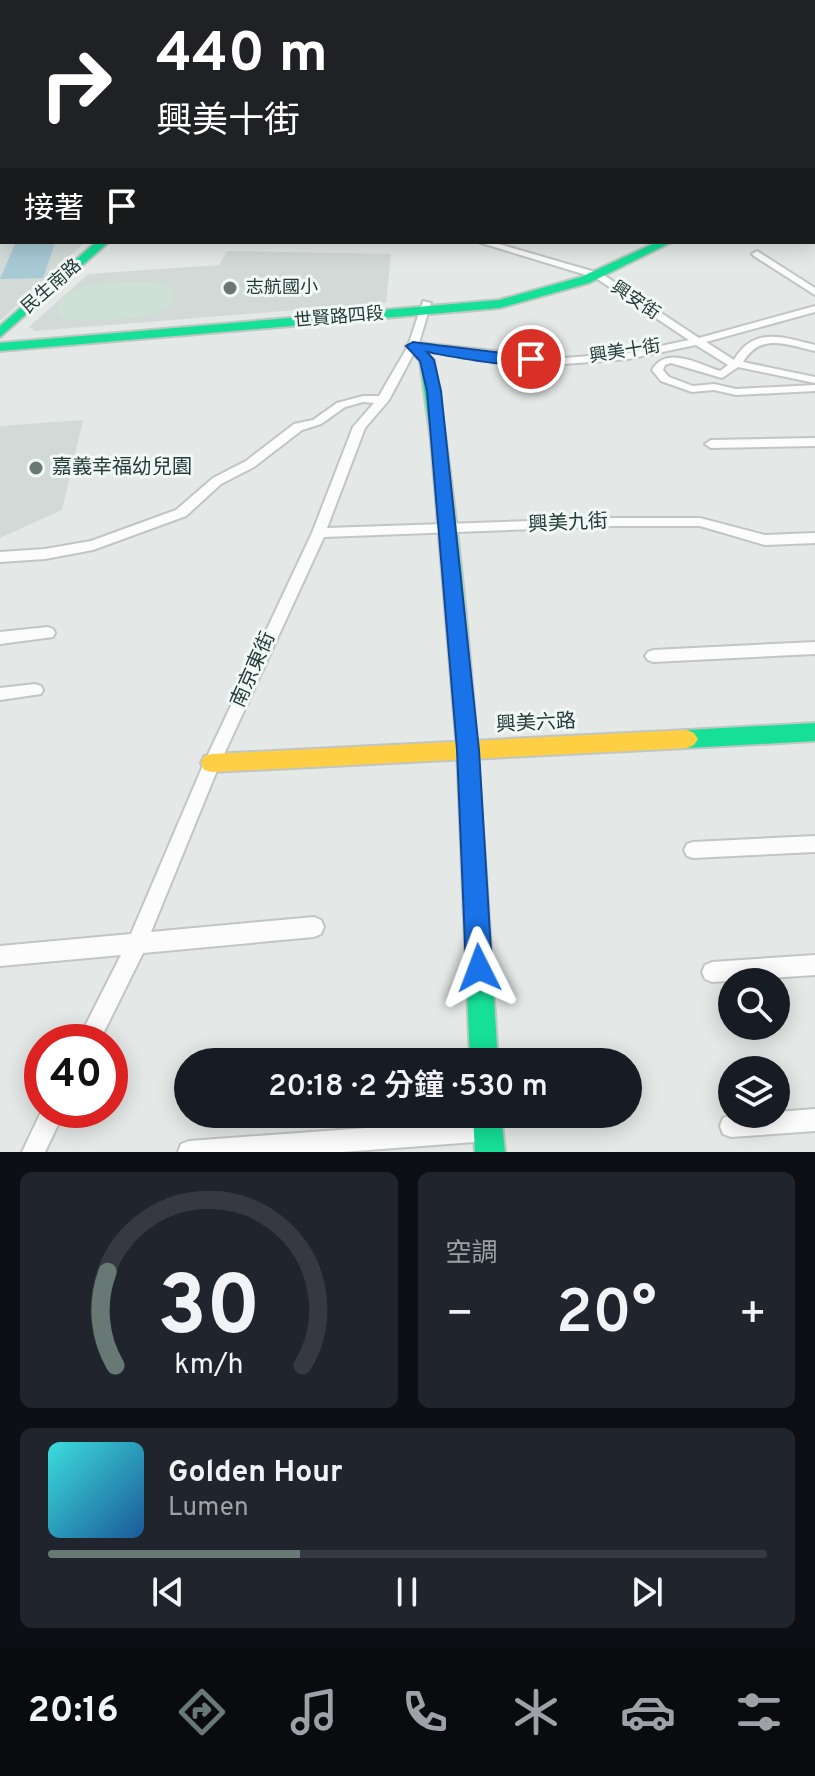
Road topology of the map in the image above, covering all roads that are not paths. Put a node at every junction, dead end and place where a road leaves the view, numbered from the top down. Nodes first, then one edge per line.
1 (101, 244) edge
2 (489, 244) edge
3 (642, 244) edge
4 (661, 244) edge
5 (757, 254) dead end
6 (593, 274) junction
7 (815, 292) edge
8 (425, 307) junction
9 (815, 309) edge
10 (0, 335) edge
11 (694, 341) junction
12 (413, 346) junction
13 (0, 347) edge
14 (815, 348) edge
15 (737, 363) junction
16 (815, 380) edge
17 (815, 388) edge
18 (383, 400) junction
19 (815, 442) edge
20 (711, 444) dead end
21 (445, 529) junction
22 (319, 533) junction
23 (815, 538) edge
24 (0, 557) edge
25 (48, 633) dead end
26 (0, 638) edge
27 (815, 648) edge
28 (653, 656) dead end
29 (35, 690) dead end
30 (0, 694) edge
31 (815, 732) edge
32 (468, 750) junction
33 (212, 763) junction
34 (815, 844) edge
35 (693, 850) dead end
36 (314, 927) dead end
37 (137, 943) junction
38 (0, 956) edge
39 (815, 965) edge
40 (712, 972) dead end
41 (97, 1024) edge
42 (483, 1048) edge
43 (815, 1120) edge
44 (790, 1122) edge
45 (45, 1128) edge
46 (488, 1132) edge
47 (33, 1152) edge
48 (189, 1152) edge

1 - 10 main road, 民生南路
2 - 6 street, 興安街
3 - 6 main road, 世賢路四段
4 - 6 main road, 世賢路四段
5 - 7 street
6 - 8 main road, 世賢路四段
6 - 11 street, 興安街
8 - 10 main road, 世賢路四段
8 - 12 street, 南京東街
8 - 13 main road, 世賢路四段
9 - 11 street, 興美十街
11 - 12 street, 興美十街
11 - 15 street, 興安街
12 - 18 street, 南京東街
12 - 21 main road
14 - 15 street
15 - 16 street, 興安街
15 - 17 street
18 - 22 street, 南京東街
18 - 24 street
19 - 20 street
21 - 22 street, 興美九街
21 - 23 street, 興美九街
21 - 32 main road
22 - 33 street, 南京東街
25 - 26 street
27 - 28 street
29 - 30 street
31 - 32 main road, 興美六路
32 - 33 main road, 興美六路
32 - 42 main road
33 - 37 street, 南京東街
34 - 35 street
36 - 37 street
37 - 38 street
37 - 41 street, 南京東街
39 - 40 street
43 - 44 street
45 - 47 street
46 - 48 street

